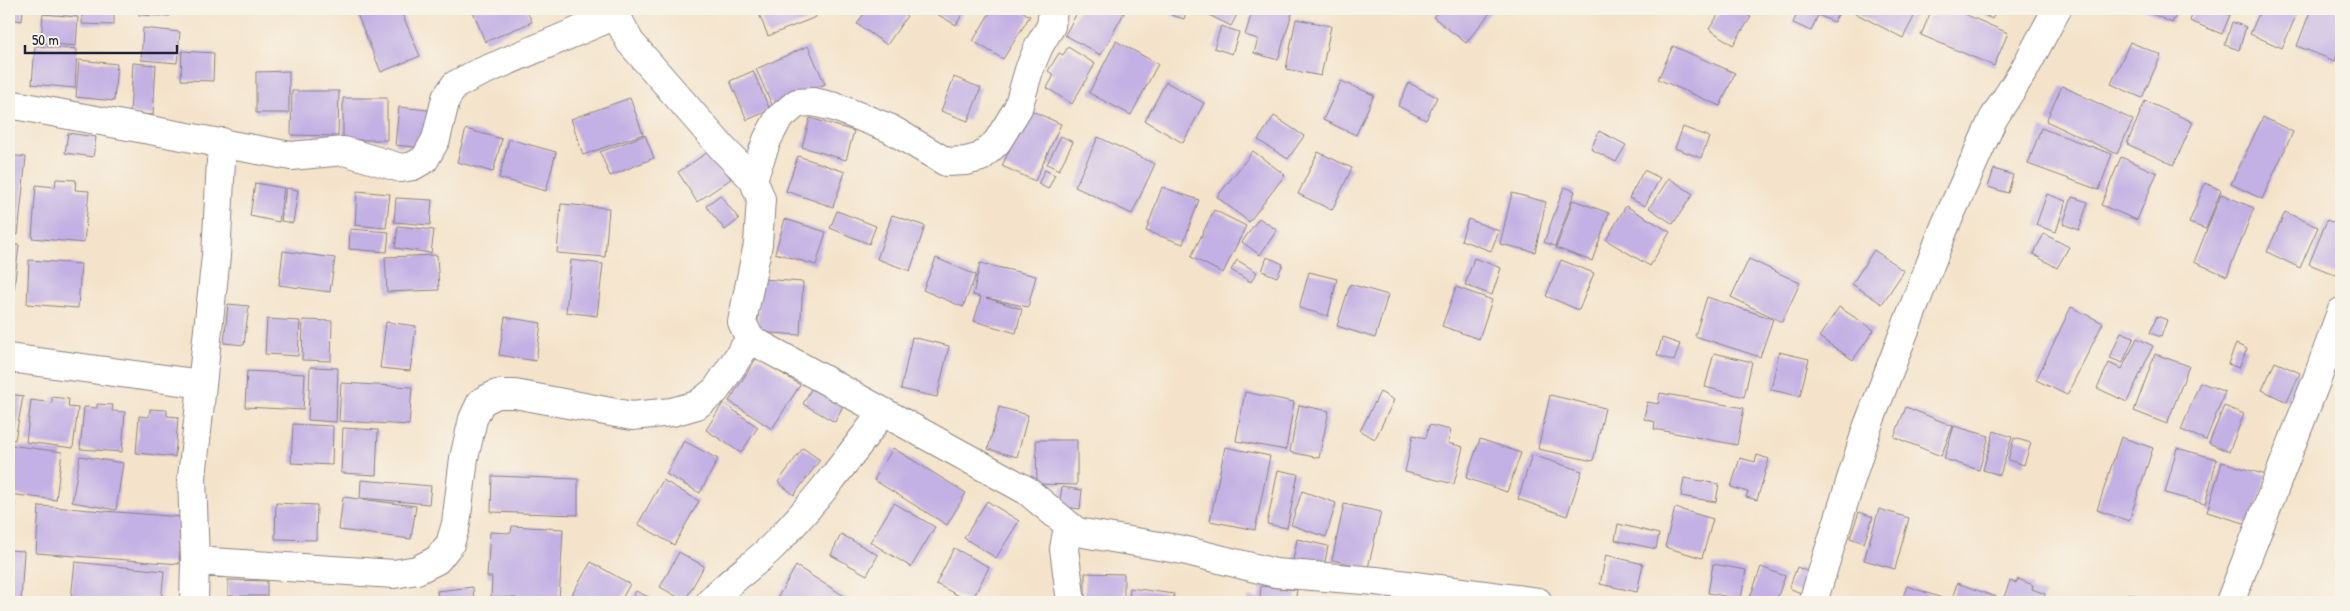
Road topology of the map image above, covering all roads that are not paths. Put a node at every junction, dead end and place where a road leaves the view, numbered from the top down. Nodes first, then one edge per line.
1 (1053, 9) edge
2 (2057, 9) edge
3 (614, 12) edge
4 (9, 104) edge
5 (222, 142) junction
6 (753, 179) junction
7 (2341, 312) edge
8 (750, 339) junction
9 (9, 358) edge
10 (202, 384) junction
11 (882, 413) junction
12 (1068, 526) junction
13 (195, 561) junction
14 (194, 602) edge
15 (710, 602) edge
16 (1071, 602) edge
17 (1538, 602) edge
18 (1813, 602) edge
19 (2230, 602) edge

1 - 6 street
2 - 18 street
3 - 5 street
3 - 6 street
4 - 5 street
5 - 10 street
6 - 8 street
7 - 19 street
8 - 11 street
8 - 13 street
9 - 10 street
10 - 13 street
11 - 12 street
11 - 15 street
12 - 16 street
12 - 17 street
13 - 14 street

